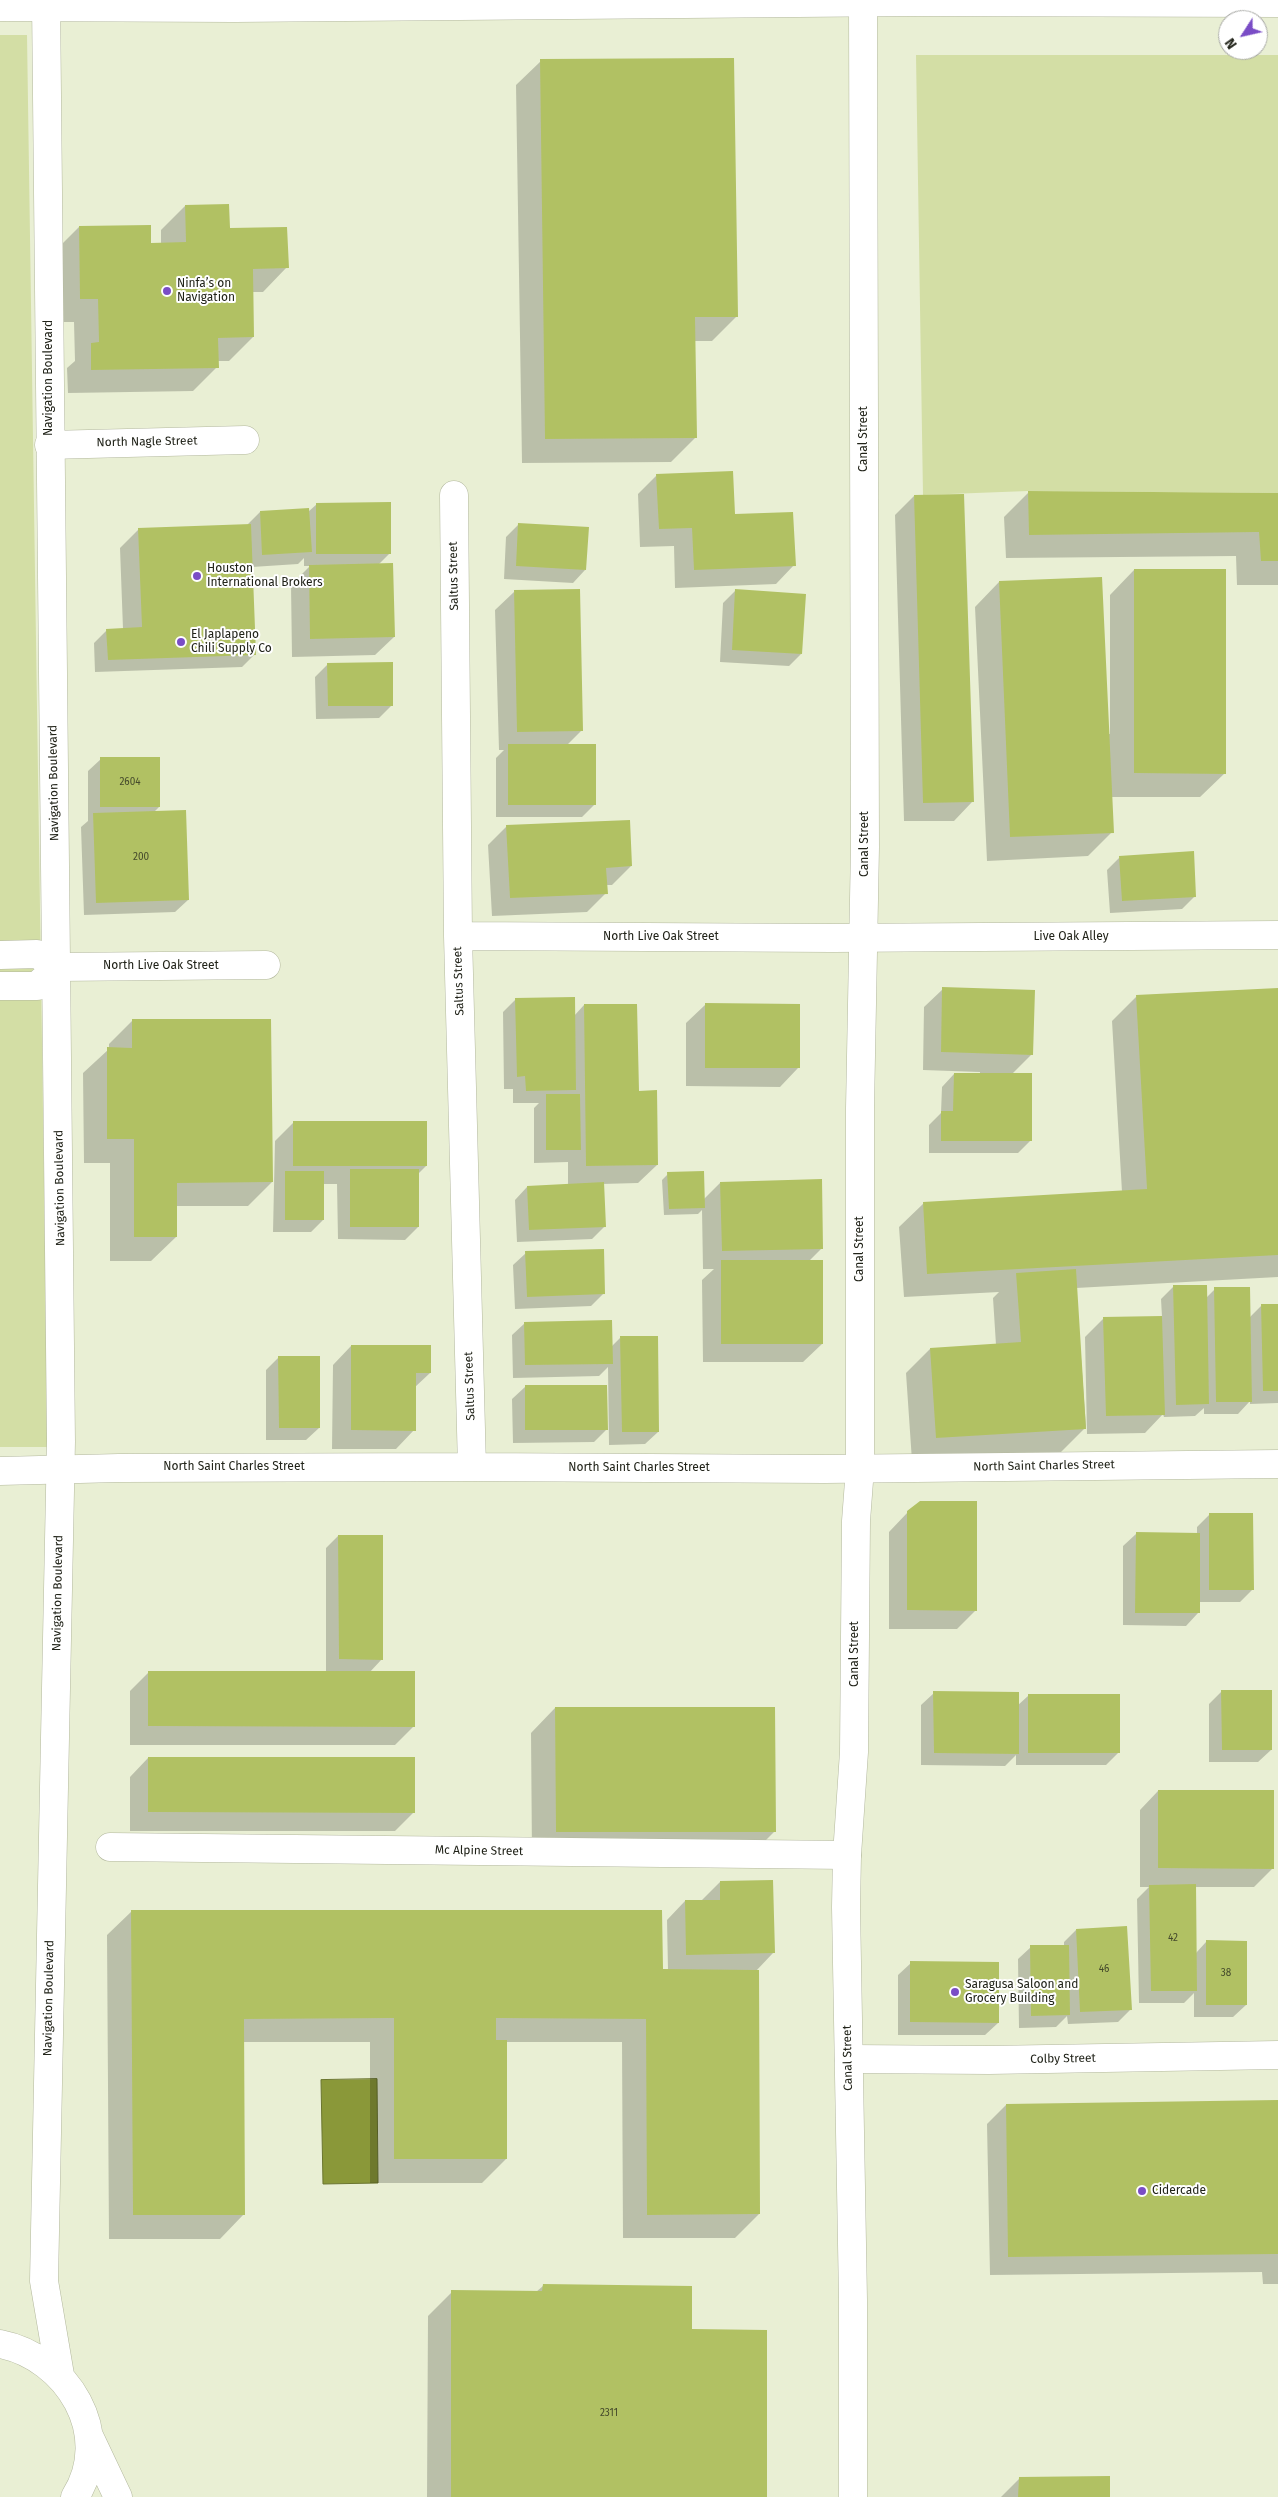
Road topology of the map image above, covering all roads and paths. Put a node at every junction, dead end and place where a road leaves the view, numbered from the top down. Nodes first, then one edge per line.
1 (863, 1) edge
2 (46, 3) edge
3 (1278, 3) edge
4 (0, 7) edge
5 (245, 440) dead end
6 (49, 445) junction
7 (454, 495) dead end
8 (1278, 935) edge
9 (458, 936) junction
10 (864, 938) junction
11 (0, 955) edge
12 (266, 965) dead end
13 (57, 967) junction
14 (0, 986) edge
15 (1278, 1464) edge
16 (472, 1467) junction
17 (860, 1468) junction
18 (61, 1471) junction
19 (0, 1472) edge
20 (110, 1847) dead end
21 (847, 1855) junction
22 (1278, 2055) edge
23 (849, 2059) junction
24 (0, 2344) edge
25 (60, 2374) junction
26 (88, 2435) junction
27 (75, 2497) edge
28 (118, 2497) edge
29 (853, 2497) edge

1 - 2 street
1 - 3 street
1 - 10 street, Canal Street
2 - 4 street
2 - 6 street, Navigation Boulevard
5 - 6 street, North Nagle Street
6 - 13 street, Navigation Boulevard
7 - 9 street, Saltus Street
8 - 10 street, Live Oak Alley
9 - 10 street, North Live Oak Street
9 - 16 street, Saltus Street
10 - 17 street, Canal Street
11 - 13 street
12 - 13 street, North Live Oak Street
13 - 14 street
13 - 18 street, Navigation Boulevard
15 - 17 street, North Saint Charles Street
16 - 17 street, North Saint Charles Street
16 - 18 street, North Saint Charles Street
17 - 21 street, Canal Street
18 - 19 street, North Saint Charles Street
18 - 25 street, Navigation Boulevard
20 - 21 street, Mc Alpine Street
21 - 23 street, Canal Street
22 - 23 street, Colby Street
23 - 29 street, Canal Street
24 - 25 street
25 - 26 street
26 - 27 street
26 - 28 street

